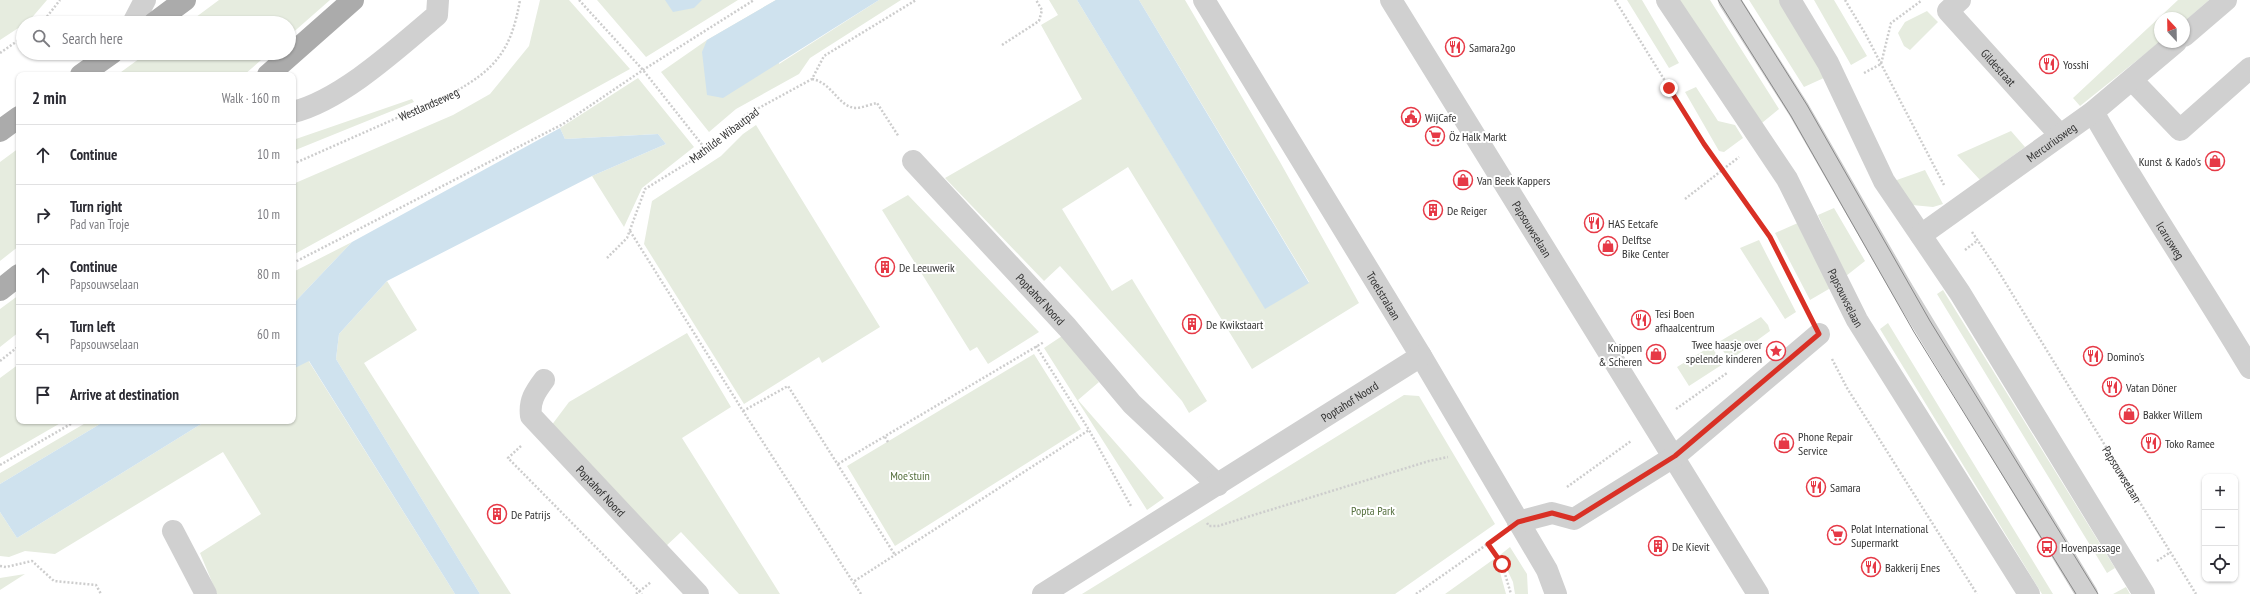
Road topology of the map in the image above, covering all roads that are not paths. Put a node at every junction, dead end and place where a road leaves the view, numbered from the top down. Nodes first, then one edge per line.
1 (145, 0) edge
2 (185, 0) edge
3 (353, 0) edge
4 (438, 0) edge
5 (1204, 0) edge
6 (1392, 0) edge
7 (1667, 0) edge
8 (1729, 0) edge
9 (1790, 0) edge
10 (1960, 0) edge
11 (2226, 0) edge
12 (137, 16) edge
13 (163, 16) edge
14 (2190, 31) edge
15 (2169, 48) edge
16 (296, 50) edge
17 (102, 60) edge
18 (285, 60) edge
19 (2250, 68) edge
20 (84, 72) edge
21 (271, 72) edge
22 (2132, 80) junction
23 (296, 111) edge
24 (2093, 112) junction
25 (16, 119) edge
26 (0, 131) edge
27 (2060, 135) junction
28 (913, 161) road end
29 (1921, 235) junction
30 (16, 277) edge
31 (0, 290) edge
32 (1819, 334) road end
33 (1421, 356) junction
34 (2250, 368) edge
35 (544, 380) dead end
36 (1675, 456) junction
37 (1218, 485) junction
38 (1518, 522) junction
39 (173, 531) dead end
40 (206, 594) edge
41 (698, 594) edge
42 (1043, 594) edge
43 (1556, 594) edge
44 (1758, 594) edge
45 (2029, 594) edge
46 (2087, 594) edge
47 (2144, 594) edge

1 - 12 street
2 - 13 main road
3 - 16 main road
4 - 23 street
5 - 33 street, Troelstralaan
6 - 36 street, Papsouwselaan
7 - 45 street, Papsouwselaan
8 - 46 street
9 - 29 street
10 - 27 street, Gildestraat
11 - 14 street
15 - 22 street, Mercuriusweg
17 - 20 main road
18 - 21 main road
19 - 22 street
22 - 24 street, Mercuriusweg
24 - 27 street, Mercuriusweg
24 - 34 street, Icarusweg
25 - 26 main road
27 - 29 street, Mercuriusweg
28 - 37 street, Poptahof Noord
29 - 47 street
30 - 31 main road
32 - 36 street
33 - 37 street, Poptahof Noord
33 - 38 street, Troelstralaan
35 - 41 street, Poptahof Noord
36 - 38 street
36 - 44 street, Papsouwselaan
37 - 42 street, Poptahof Noord
38 - 43 street, Troelstralaan
39 - 40 street

